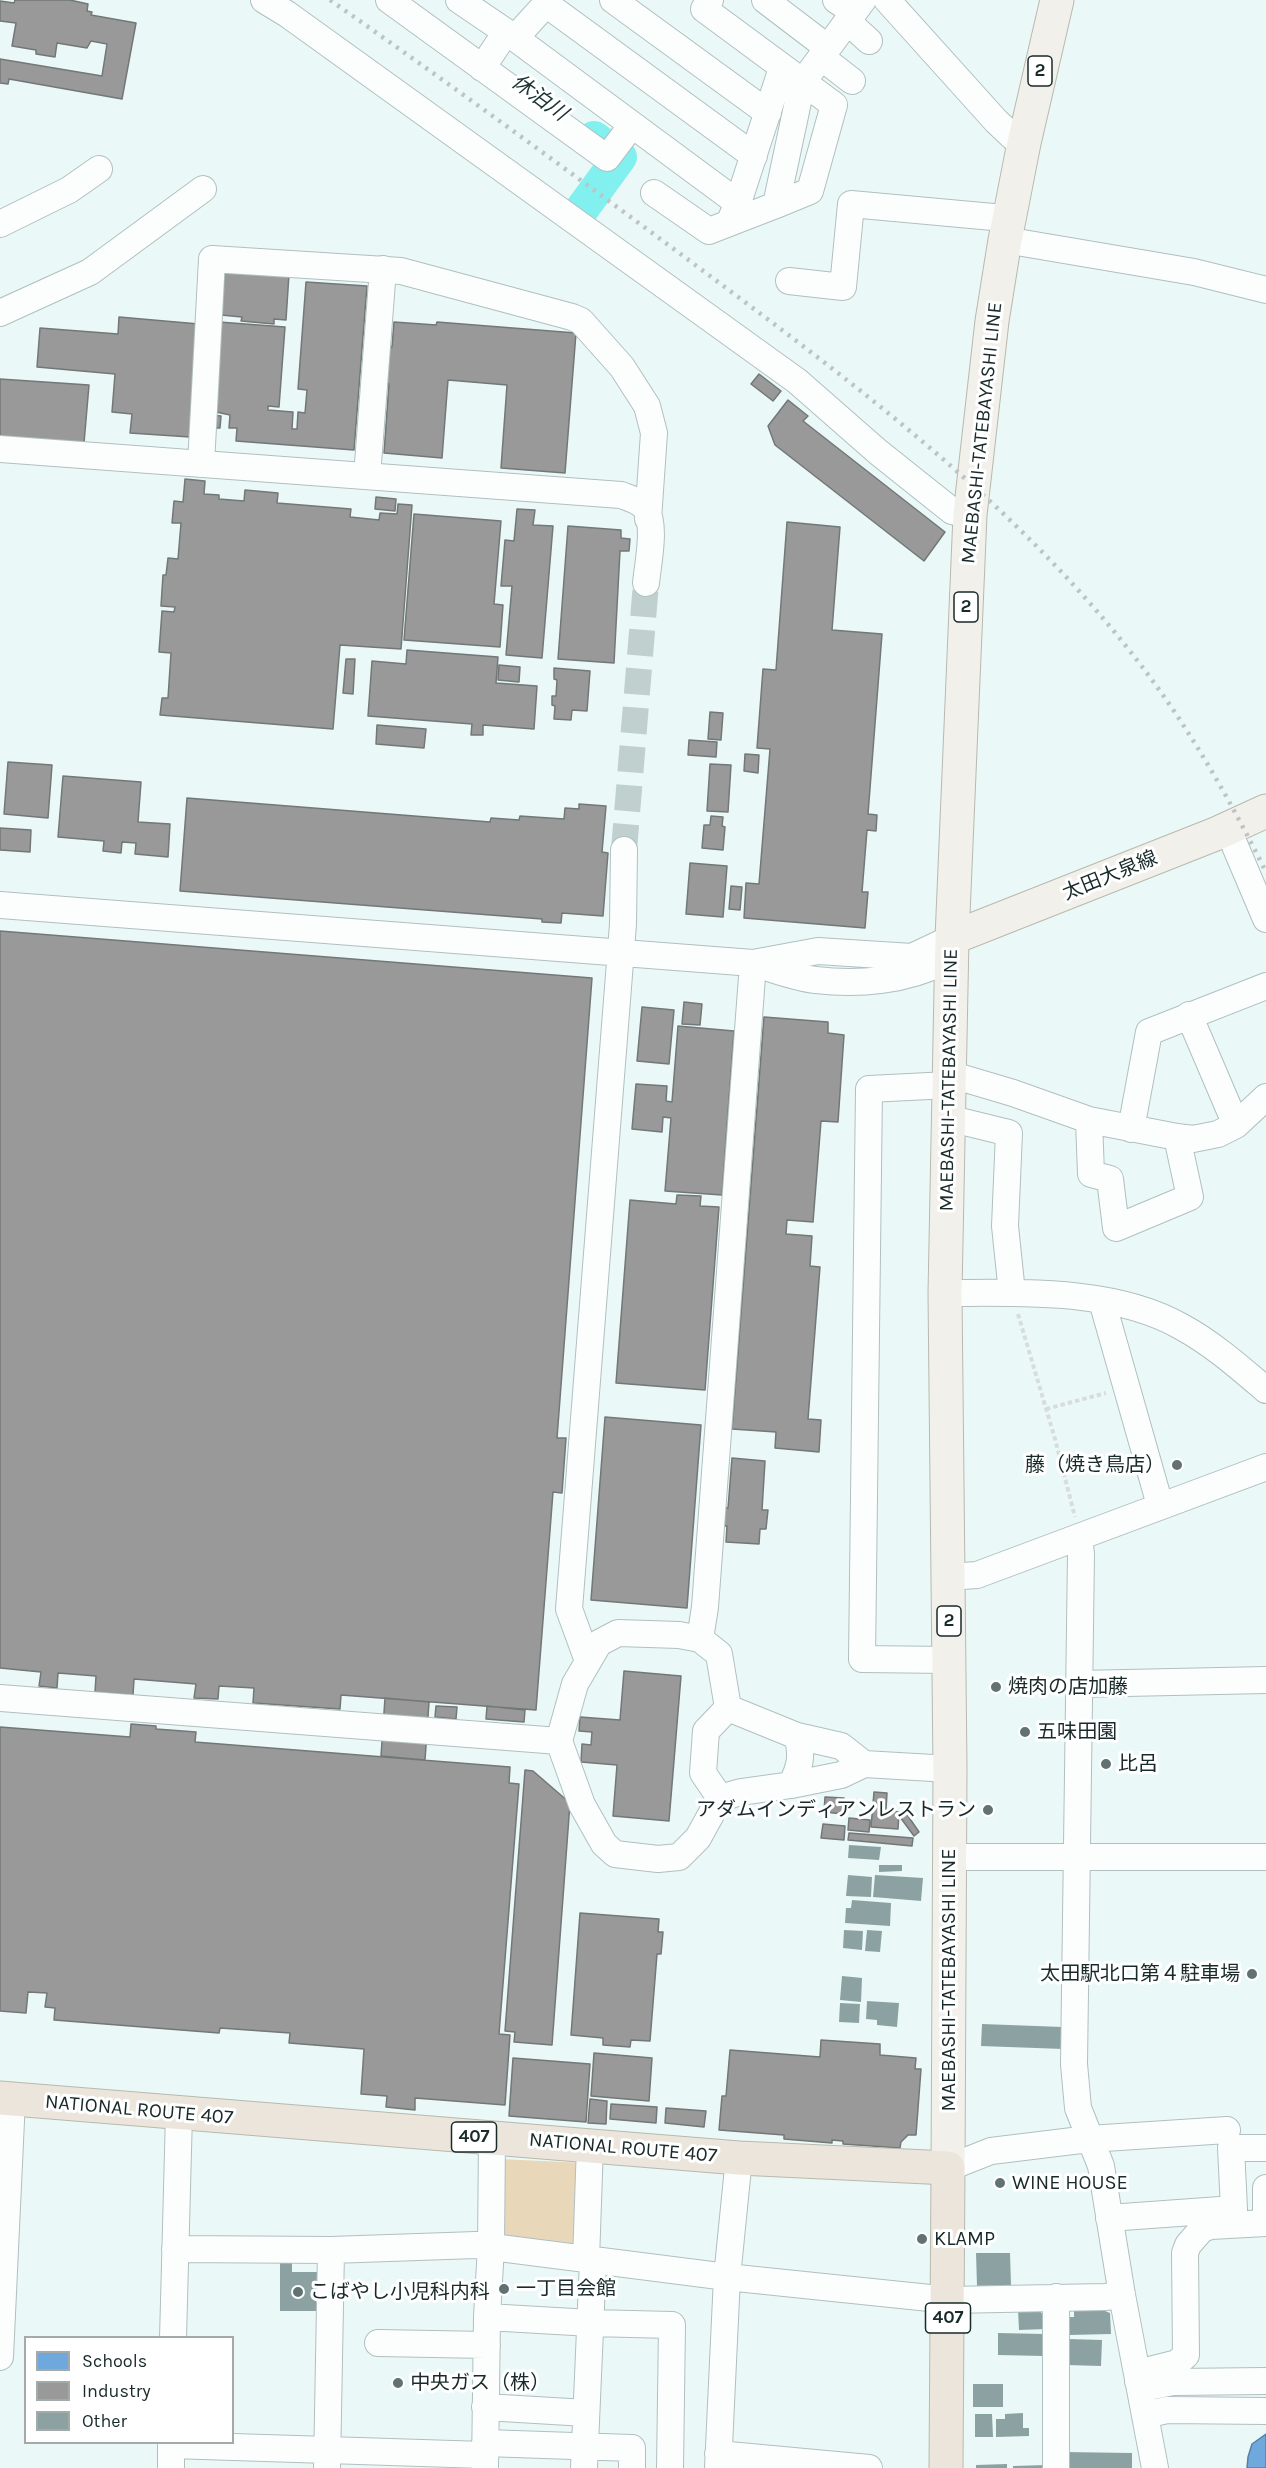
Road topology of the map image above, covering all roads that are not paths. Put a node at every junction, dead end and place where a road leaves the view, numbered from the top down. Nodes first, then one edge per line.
1 (264, 0) edge
2 (389, 0) edge
3 (613, 0) edge
4 (765, 0) edge
5 (887, 0) edge
6 (1057, 0) edge
7 (545, 1) edge
8 (701, 3) edge
9 (474, 4) edge
10 (850, 8) edge
11 (869, 41) dead end
12 (499, 48) junction
13 (824, 52) junction
14 (792, 76) junction
15 (852, 81) dead end
16 (768, 113) junction
17 (620, 142) junction
18 (1024, 143) junction
19 (754, 156) junction
20 (99, 169) dead end
21 (203, 189) dead end
22 (654, 193) dead end
23 (776, 205) junction
24 (733, 213) junction
25 (0, 224) edge
26 (1007, 230) junction
27 (383, 269) junction
28 (789, 281) dead end
29 (1266, 290) edge
30 (0, 313) edge
31 (0, 448) edge
32 (201, 464) junction
33 (367, 476) junction
34 (970, 515) junction
35 (648, 519) junction
36 (646, 582) tunnel mouth
37 (1266, 811) edge
38 (1266, 830) edge
39 (1235, 846) junction
40 (624, 850) tunnel mouth
41 (0, 905) edge
42 (1266, 919) edge
43 (952, 948) junction
44 (620, 952) junction
45 (753, 963) junction
46 (1266, 986) edge
47 (1189, 1015) junction
48 (949, 1080) junction
49 (1251, 1111) edge
50 (1079, 1117) junction
51 (948, 1118) junction
52 (1131, 1129) junction
53 (1177, 1137) junction
54 (945, 1293) junction
55 (1011, 1293) junction
56 (1102, 1301) junction
57 (1266, 1390) edge
58 (1266, 1467) edge
59 (1160, 1505) junction
60 (1079, 1537) junction
61 (948, 1577) junction
62 (700, 1639) junction
63 (949, 1660) junction
64 (588, 1661) junction
65 (1266, 1680) edge
66 (1079, 1684) junction
67 (0, 1698) edge
68 (728, 1708) junction
69 (797, 1736) junction
70 (559, 1741) junction
71 (864, 1764) junction
72 (950, 1769) junction
73 (791, 1785) junction
74 (720, 1798) junction
75 (950, 1857) junction
76 (1077, 1857) junction
77 (1266, 1857) edge
78 (6, 2099) edge
79 (180, 2114) junction
80 (1227, 2130) dead end
81 (492, 2138) junction
82 (1089, 2139) junction
83 (590, 2145) junction
84 (1266, 2148) edge
85 (739, 2158) junction
86 (948, 2169) junction
87 (1266, 2188) edge
88 (1266, 2213) edge
89 (1109, 2218) junction
90 (1266, 2223) edge
91 (491, 2246) junction
92 (175, 2249) junction
93 (331, 2250) junction
94 (590, 2261) junction
95 (727, 2277) junction
96 (1122, 2295) junction
97 (1056, 2297) junction
98 (949, 2300) junction
99 (487, 2317) junction
100 (591, 2323) junction
101 (173, 2336) edge
102 (378, 2343) dead end
103 (487, 2345) junction
104 (0, 2357) edge
105 (1138, 2381) junction
106 (1266, 2381) edge
107 (485, 2407) junction
108 (1266, 2411) edge
109 (586, 2413) junction
110 (1145, 2415) junction
111 (171, 2452) edge
112 (485, 2456) edge
113 (584, 2457) edge
114 (327, 2459) edge
115 (718, 2461) edge
116 (632, 2468) edge
117 (670, 2468) edge
118 (869, 2468) edge
119 (946, 2468) edge
120 (1056, 2468) edge
121 (1155, 2468) edge

1 - 34 street
2 - 12 street
3 - 16 street
4 - 13 street
5 - 18 street
6 - 18 main road, MAEBASHI-TATEBAYASHI LINE / 2
7 - 12 street
7 - 19 street
8 - 14 street
9 - 12 street
10 - 11 street
10 - 13 street
12 - 17 street
12 - 17 street
13 - 14 street
13 - 15 street
14 - 16 street
14 - 23 street
14 - 23 street
16 - 19 street
17 - 24 street
18 - 26 main road, MAEBASHI-TATEBAYASHI LINE / 2
19 - 24 street
20 - 25 street
21 - 30 street
22 - 24 street
23 - 24 street
26 - 28 street
26 - 29 street
26 - 34 main road, MAEBASHI-TATEBAYASHI LINE / 2
27 - 32 street
27 - 33 street
27 - 35 street
31 - 32 street
32 - 33 street
33 - 35 street
34 - 43 main road, MAEBASHI-TATEBAYASHI LINE / 2
35 - 36 street
37 - 43 main road, 太田大泉線
38 - 39 main road, 太田大泉線
39 - 42 street
39 - 43 main road, 太田大泉線
40 - 44 street
41 - 44 street
43 - 45 street
43 - 48 main road, MAEBASHI-TATEBAYASHI LINE / 2
44 - 45 street
44 - 64 street
45 - 62 street
46 - 47 street
47 - 49 street
47 - 52 street
48 - 50 street
48 - 51 main road, MAEBASHI-TATEBAYASHI LINE / 2
48 - 63 street
49 - 53 street
50 - 52 street
50 - 53 street
51 - 54 main road, MAEBASHI-TATEBAYASHI LINE / 2
51 - 55 street
52 - 53 street
54 - 55 street
54 - 61 main road, MAEBASHI-TATEBAYASHI LINE / 2
55 - 56 street
56 - 57 street
56 - 59 street
58 - 59 street
59 - 60 street
60 - 61 street
60 - 66 street
61 - 63 main road, MAEBASHI-TATEBAYASHI LINE / 2
62 - 64 street
62 - 68 street
63 - 72 main road, MAEBASHI-TATEBAYASHI LINE / 2
64 - 70 street
65 - 66 street
66 - 76 street
67 - 70 street
68 - 69 street
68 - 74 street
69 - 71 street
69 - 73 street
70 - 74 street
71 - 72 street
71 - 73 street
72 - 75 main road, MAEBASHI-TATEBAYASHI LINE / 2
73 - 74 street
75 - 76 street
75 - 86 main road, MAEBASHI-TATEBAYASHI LINE / 2
76 - 77 street
76 - 82 street
78 - 79 highway, NATIONAL ROUTE 407 / 407
78 - 104 street
79 - 81 highway, NATIONAL ROUTE 407 / 407
79 - 92 street
80 - 82 street
81 - 83 highway, NATIONAL ROUTE 407 / 407
81 - 91 street
82 - 86 street
82 - 89 street
83 - 85 highway, NATIONAL ROUTE 407 / 407
83 - 94 street
84 - 89 street
85 - 86 highway, NATIONAL ROUTE 407 / 407
85 - 95 street
86 - 98 highway, 407
87 - 88 street
89 - 96 street
90 - 105 street
91 - 93 street
91 - 94 street
91 - 99 street
92 - 93 street
92 - 101 street
93 - 114 street
94 - 95 street
94 - 100 street
95 - 98 street
95 - 115 street
96 - 97 street
96 - 105 street
97 - 98 street
97 - 120 street
98 - 119 highway, 407
99 - 100 street
99 - 103 street
100 - 109 street
100 - 117 street
102 - 103 street
103 - 107 street
105 - 106 street
105 - 110 street
107 - 109 street
107 - 112 street
108 - 110 street
109 - 113 street
110 - 121 street
111 - 114 street
112 - 113 street
112 - 114 street
113 - 116 street
115 - 118 street

